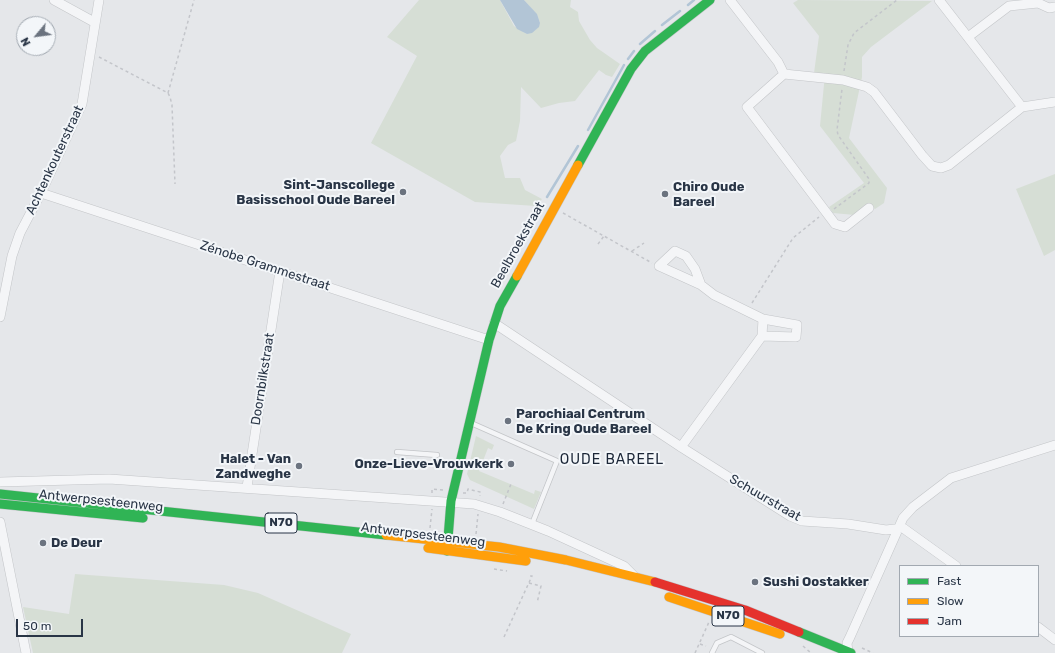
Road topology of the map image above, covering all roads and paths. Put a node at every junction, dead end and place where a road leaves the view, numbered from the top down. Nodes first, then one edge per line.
1 (54, 0) edge
2 (99, 0) edge
3 (194, 0) edge
4 (710, 0) edge
5 (730, 0) edge
6 (897, 0) edge
7 (939, 0) edge
8 (1055, 7) edge
9 (94, 22) junction
10 (968, 37) junction
11 (90, 52) junction
12 (784, 74) junction
13 (843, 80) junction
14 (168, 93) junction
15 (1055, 102) edge
16 (1022, 107) junction
17 (175, 184) dead end
18 (41, 193) junction
19 (553, 207) junction
20 (869, 208) dead end
21 (827, 214) junction
22 (604, 236) junction
23 (644, 242) dead end
24 (598, 244) dead end
25 (632, 251) junction
26 (659, 266) junction
27 (280, 271) junction
28 (701, 285) junction
29 (747, 312) junction
30 (0, 317) edge
31 (763, 319) junction
32 (494, 323) junction
33 (762, 336) junction
34 (489, 340) junction
35 (470, 422) junction
36 (1055, 445) edge
37 (681, 447) junction
38 (396, 452) dead end
39 (437, 455) dead end
40 (0, 482) edge
41 (511, 484) dead end
42 (247, 487) junction
43 (0, 494) edge
44 (433, 500) junction
45 (451, 501) junction
46 (0, 504) edge
47 (500, 512) junction
48 (0, 522) edge
49 (532, 524) junction
50 (897, 528) junction
51 (430, 533) dead end
52 (448, 541) junction
53 (447, 551) junction
54 (955, 565) edge
55 (530, 576) dead end
56 (634, 576) junction
57 (529, 583) junction
58 (643, 589) dead end
59 (660, 594) dead end
60 (537, 603) dead end
61 (714, 611) junction
62 (1039, 628) edge
63 (504, 637) dead end
64 (1055, 640) edge
65 (699, 643) junction
66 (706, 646) dead end
67 (26, 653) edge
68 (695, 653) edge
69 (712, 653) edge
70 (762, 653) edge
71 (830, 653) edge
72 (849, 653) edge

1 - 9 street
2 - 9 street, Achtenkouterstraat
3 - 14 path
4 - 19 main road, Beelbroekstraat
5 - 12 street
6 - 13 path
7 - 10 street
8 - 10 street
9 - 11 street, Achtenkouterstraat
10 - 16 street
11 - 14 path
11 - 18 street, Achtenkouterstraat
12 - 13 street
12 - 21 street
13 - 16 street
13 - 21 path
14 - 17 path
15 - 16 street
18 - 27 street, Zénobe Grammestraat
18 - 30 street, Achtenkouterstraat
19 - 22 path
19 - 32 main road, Beelbroekstraat
20 - 21 street
21 - 29 path
22 - 24 path
22 - 25 path
23 - 25 path
25 - 26 path
26 - 28 street
26 - 28 street
27 - 34 street, Zénobe Grammestraat
27 - 42 street, Doornbilkstraat
28 - 29 street
29 - 31 street
31 - 33 street
31 - 33 street
32 - 34 main road, Beelbroekstraat
32 - 37 street, Schuurstraat
33 - 37 street
34 - 35 main road, Beelbroekstraat
35 - 45 main road, Beelbroekstraat
35 - 49 lane
36 - 50 street
37 - 50 street, Schuurstraat
38 - 39 lane
40 - 42 street, Antwerpsesteenweg
41 - 47 path
42 - 44 street, Antwerpsesteenweg
43 - 52 main road, Antwerpsesteenweg / N70
44 - 45 street, Antwerpsesteenweg
44 - 51 path
45 - 47 street, Antwerpsesteenweg
45 - 52 main road, Beelbroekstraat
46 - 53 main road, Antwerpsesteenweg / N70
47 - 49 street, Antwerpsesteenweg
48 - 67 street
49 - 56 street, Antwerpsesteenweg
50 - 54 street
50 - 72 street
52 - 53 main road, Beelbroekstraat
52 - 56 main road, Antwerpsesteenweg / N70
53 - 58 main road, Antwerpsesteenweg / N70
55 - 57 path
56 - 72 main road, Antwerpsesteenweg / N70
57 - 60 path
57 - 63 path
59 - 61 main road, N70
61 - 65 path
61 - 71 main road, N70
62 - 64 street
65 - 66 path
65 - 68 path
69 - 70 lane

